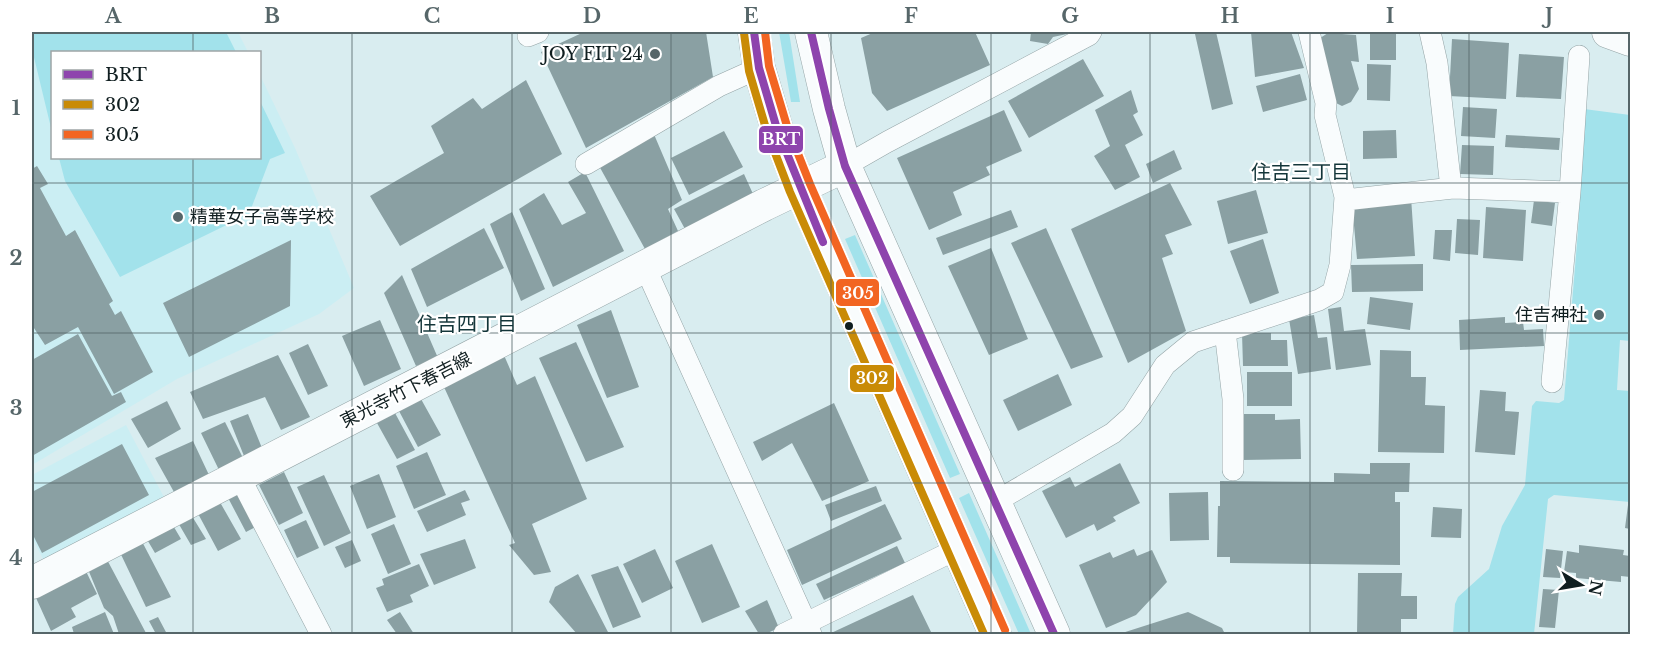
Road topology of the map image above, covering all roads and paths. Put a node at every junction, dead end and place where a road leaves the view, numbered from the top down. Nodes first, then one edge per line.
1 (754, 32) edge
2 (811, 32) edge
3 (1091, 32) edge
4 (1309, 32) edge
5 (1430, 32) edge
6 (1608, 32) edge
7 (1630, 39) edge
8 (1579, 56) dead end
9 (759, 68) junction
10 (586, 164) dead end
11 (845, 166) junction
12 (800, 188) junction
13 (1451, 188) junction
14 (1570, 192) junction
15 (1345, 200) junction
16 (645, 267) junction
17 (1225, 331) junction
18 (1552, 382) dead end
19 (1233, 470) dead end
20 (239, 476) junction
21 (995, 502) junction
22 (957, 549) junction
23 (35, 574) edge
24 (808, 629) edge
25 (321, 634) edge
26 (784, 634) edge
27 (995, 634) edge
28 (1053, 634) edge

1 - 9 main road
2 - 11 main road
3 - 11 street
4 - 15 street
5 - 13 street
6 - 7 main road
8 - 14 street
9 - 10 street
9 - 12 main road
11 - 12 main road, 東光寺竹下春吉線
11 - 21 main road
12 - 16 main road, 東光寺竹下春吉線
12 - 22 main road
13 - 14 street
13 - 15 street
14 - 18 street
15 - 17 street
16 - 20 main road, 東光寺竹下春吉線
16 - 24 street
17 - 19 street
17 - 21 street
20 - 23 main road, 東光寺竹下春吉線
20 - 25 street
21 - 28 main road
22 - 24 street
22 - 27 main road
24 - 26 street

